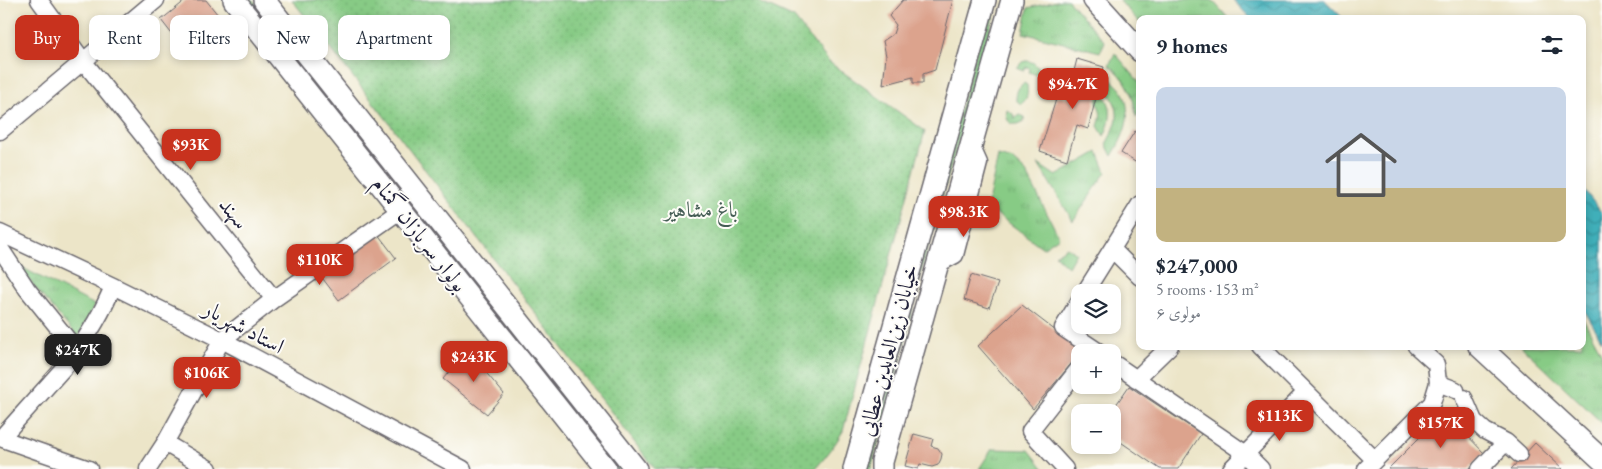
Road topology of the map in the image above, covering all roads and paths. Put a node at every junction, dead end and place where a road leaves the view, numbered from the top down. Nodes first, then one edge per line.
1 (39, 0) edge
2 (156, 0) edge
3 (234, 0) edge
4 (264, 0) edge
5 (985, 0) edge
6 (1012, 0) edge
7 (1094, 0) edge
8 (1136, 47) edge
9 (84, 62) junction
10 (0, 131) edge
11 (401, 210) junction
12 (1136, 210) edge
13 (0, 233) edge
14 (0, 248) edge
15 (1112, 249) junction
16 (1136, 274) edge
17 (1090, 284) edge
18 (113, 286) junction
19 (274, 299) junction
20 (1071, 315) edge
21 (1071, 333) edge
22 (1072, 334) edge
23 (222, 340) junction
24 (1087, 344) edge
25 (1166, 350) edge
26 (1264, 350) edge
27 (1420, 350) edge
28 (1483, 350) edge
29 (77, 352) junction
30 (1121, 368) edge
31 (1071, 379) edge
32 (1136, 379) junction
33 (1438, 382) junction
34 (1306, 392) junction
35 (0, 438) edge
36 (1506, 442) junction
37 (165, 443) junction
38 (1246, 454) junction
39 (1519, 454) dead end
40 (1602, 460) edge
41 (1371, 465) edge
42 (604, 467) edge
43 (1487, 467) edge
44 (89, 469) edge
45 (148, 469) edge
46 (209, 469) edge
47 (461, 469) edge
48 (636, 469) edge
49 (854, 469) edge
50 (882, 469) edge
51 (1065, 469) edge
52 (1231, 469) edge
53 (1261, 469) edge

1 - 9 street, سهند
2 - 9 street
3 - 11 main road, بولوار سربازان گمنام
4 - 48 main road, بولوار سربازان گمنام
5 - 49 main road, خیابان زین‌العابدین عطایی
6 - 50 main road, خیابان زین‌العابدین عطایی
7 - 8 main road
9 - 10 street
9 - 19 street, سهند
11 - 19 street
11 - 42 main road, بولوار سربازان گمنام
12 - 15 street
13 - 18 street, استاد شهریار
14 - 29 street
15 - 16 street
15 - 17 street
18 - 23 street, استاد شهریار
18 - 29 street
19 - 23 street
20 - 21 street
22 - 24 street
23 - 37 street
23 - 47 street, استاد شهریار
25 - 32 street
26 - 34 street
27 - 33 street
28 - 40 main road
29 - 35 street
30 - 32 street
31 - 51 street
32 - 38 street
33 - 36 street
33 - 41 street
34 - 38 street
34 - 41 street
35 - 44 street
36 - 39 street
36 - 43 street
37 - 45 street
37 - 46 street
38 - 52 street
38 - 53 street

